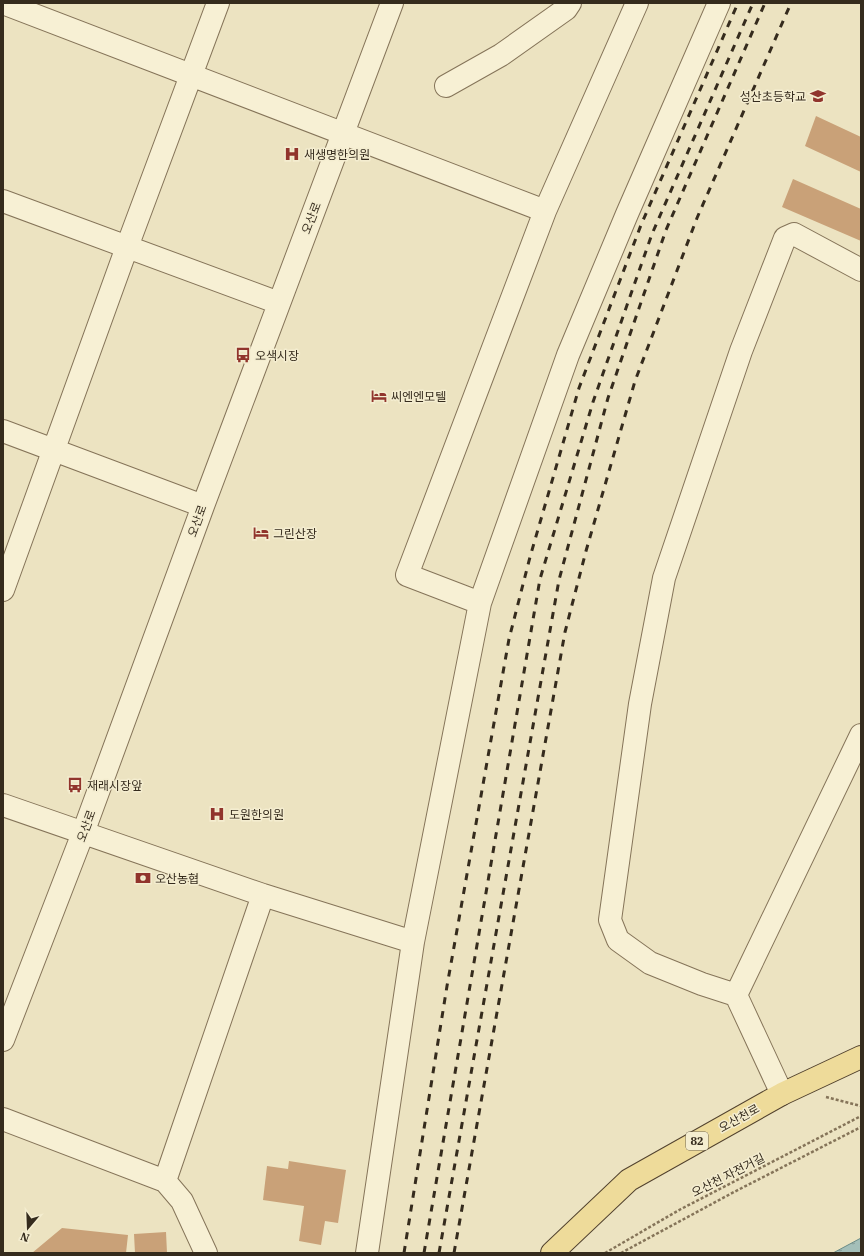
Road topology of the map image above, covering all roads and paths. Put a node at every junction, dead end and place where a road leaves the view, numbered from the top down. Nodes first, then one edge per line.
1 (218, 3) edge
2 (392, 3) edge
3 (570, 3) edge
4 (637, 3) edge
5 (719, 3) edge
6 (3, 4) edge
7 (191, 76) junction
8 (446, 86) dead end
9 (343, 134) junction
10 (3, 201) edge
11 (545, 212) junction
12 (127, 247) junction
13 (861, 270) edge
14 (279, 303) junction
15 (3, 431) edge
16 (53, 450) junction
17 (203, 506) junction
18 (3, 590) edge
19 (480, 603) junction
20 (861, 735) edge
21 (3, 804) edge
22 (83, 833) junction
23 (263, 895) junction
24 (413, 942) junction
25 (736, 995) junction
26 (3, 1040) edge
27 (861, 1057) edge
28 (805, 1083) junction
29 (782, 1094) junction
30 (861, 1106) edge
31 (861, 1116) edge
32 (3, 1119) edge
33 (861, 1127) edge
34 (165, 1181) junction
35 (206, 1253) edge
36 (367, 1253) edge
37 (552, 1253) edge
38 (605, 1253) edge
39 (621, 1253) edge

1 - 7 street
2 - 9 street, 오산로
3 - 8 street
4 - 11 street
5 - 19 street
6 - 7 street
7 - 9 street
7 - 12 street
9 - 11 street
9 - 14 street, 오산로
10 - 12 street
11 - 19 street
12 - 14 street
12 - 16 street
13 - 25 street
14 - 17 street, 오산로
15 - 16 street
16 - 17 street
16 - 18 street
17 - 22 street, 오산로
19 - 24 street
20 - 25 street
21 - 22 street
22 - 23 street
22 - 26 street, 오산로
23 - 24 street
23 - 34 street
24 - 36 street
25 - 29 street
27 - 28 main road, 오산천로 / 82
28 - 29 main road, 오산천로 / 82
28 - 30 path
29 - 37 main road, 오산천로 / 82
31 - 38 path, 오산천 자전거길
32 - 34 street
33 - 39 path
34 - 35 street

